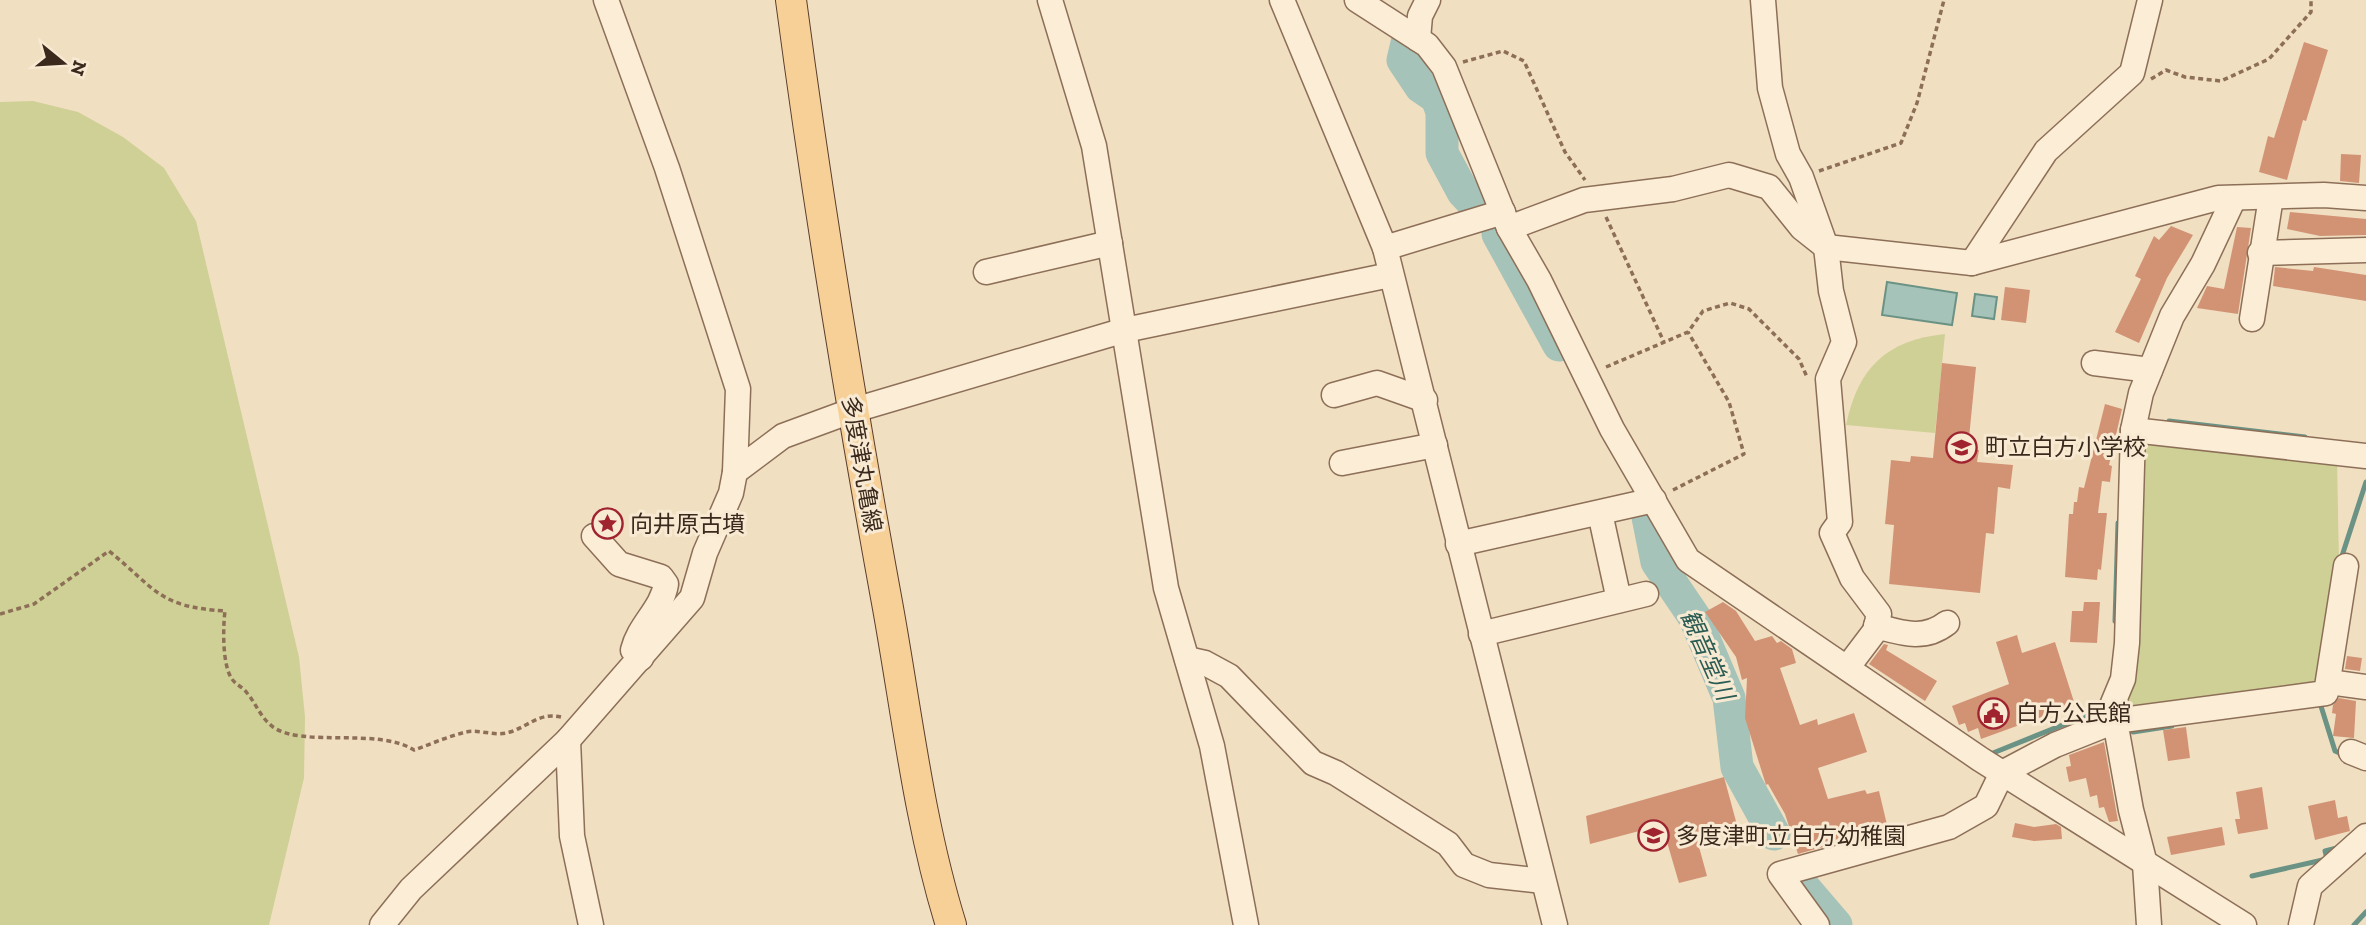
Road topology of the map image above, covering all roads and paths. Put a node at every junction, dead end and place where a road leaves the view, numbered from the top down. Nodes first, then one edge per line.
1 (606, 0) edge
2 (791, 0) edge
3 (1051, 0) edge
4 (1282, 0) edge
5 (1357, 0) edge
6 (1428, 0) edge
7 (1763, 0) edge
8 (1944, 0) edge
9 (2150, 0) edge
10 (2311, 0) edge
11 (1418, 39) junction
12 (1444, 67) junction
13 (2144, 84) dead end
14 (1801, 177) junction
15 (2271, 197) junction
16 (2234, 198) junction
17 (2366, 198) edge
18 (1600, 201) junction
19 (1506, 220) junction
20 (1111, 243) junction
21 (1826, 247) junction
22 (1385, 248) junction
23 (2366, 250) edge
24 (2260, 253) junction
25 (1972, 263) junction
26 (986, 272) dead end
27 (1390, 275) junction
28 (2252, 318) dead end
29 (1125, 330) junction
30 (1688, 332) junction
31 (1664, 342) junction
32 (2094, 363) dead end
33 (2150, 370) junction
34 (1587, 376) junction
35 (1810, 383) dead end
36 (1334, 395) dead end
37 (1425, 400) junction
38 (851, 411) junction
39 (2133, 430) junction
40 (1435, 445) junction
41 (2366, 456) edge
42 (1342, 463) dead end
43 (735, 472) junction
44 (1654, 500) junction
45 (1600, 513) junction
46 (594, 537) dead end
47 (1458, 544) junction
48 (2346, 566) dead end
49 (1646, 594) dead end
50 (1619, 600) junction
51 (0, 614) edge
52 (1947, 624) dead end
53 (1876, 626) junction
54 (1481, 634) junction
55 (641, 658) junction
56 (1187, 659) junction
57 (1847, 668) junction
58 (2329, 682) junction
59 (2366, 687) edge
60 (2115, 721) junction
61 (568, 729) junction
62 (2002, 773) junction
63 (2366, 836) edge
64 (2145, 864) junction
65 (1543, 881) junction
66 (382, 925) edge
67 (591, 925) edge
68 (951, 925) edge
69 (1247, 925) edge
70 (1555, 925) edge
71 (1817, 925) edge
72 (2148, 925) edge
73 (2244, 925) edge
74 (2301, 925) edge

1 - 43 street
2 - 38 main road, 多度津丸亀線
3 - 20 street
4 - 22 street
5 - 11 street
6 - 11 street
7 - 14 street
8 - 14 path
9 - 25 street
10 - 13 path
11 - 12 street
12 - 18 path
12 - 19 street
14 - 21 street
15 - 16 street
15 - 17 street
15 - 24 street
16 - 25 street
16 - 33 street
18 - 19 street
18 - 21 street
18 - 31 path
19 - 22 street
19 - 34 street
20 - 26 street
20 - 29 street
21 - 25 street
21 - 53 street
22 - 27 street
23 - 24 street
24 - 28 street
27 - 29 street
27 - 37 street
29 - 38 street
29 - 56 street
30 - 31 path
30 - 35 path
30 - 44 path
31 - 34 path
32 - 33 street
33 - 39 street
34 - 44 street
36 - 37 street
37 - 40 street
38 - 43 street
38 - 68 main road, 多度津丸亀線
39 - 41 street
39 - 60 street
40 - 42 street
40 - 47 street
43 - 55 street
44 - 45 street
44 - 57 street
45 - 47 street
45 - 50 street
46 - 55 street
47 - 54 street
48 - 58 street
49 - 50 street
50 - 54 street
51 - 61 path
52 - 53 street
53 - 57 street
54 - 65 street
55 - 61 street
56 - 65 street
56 - 69 street
57 - 62 street
58 - 59 street
58 - 60 street
60 - 62 street
60 - 64 street
61 - 66 street
61 - 67 street
62 - 64 street
62 - 71 street
63 - 74 street
64 - 72 street
64 - 73 street
65 - 70 street

